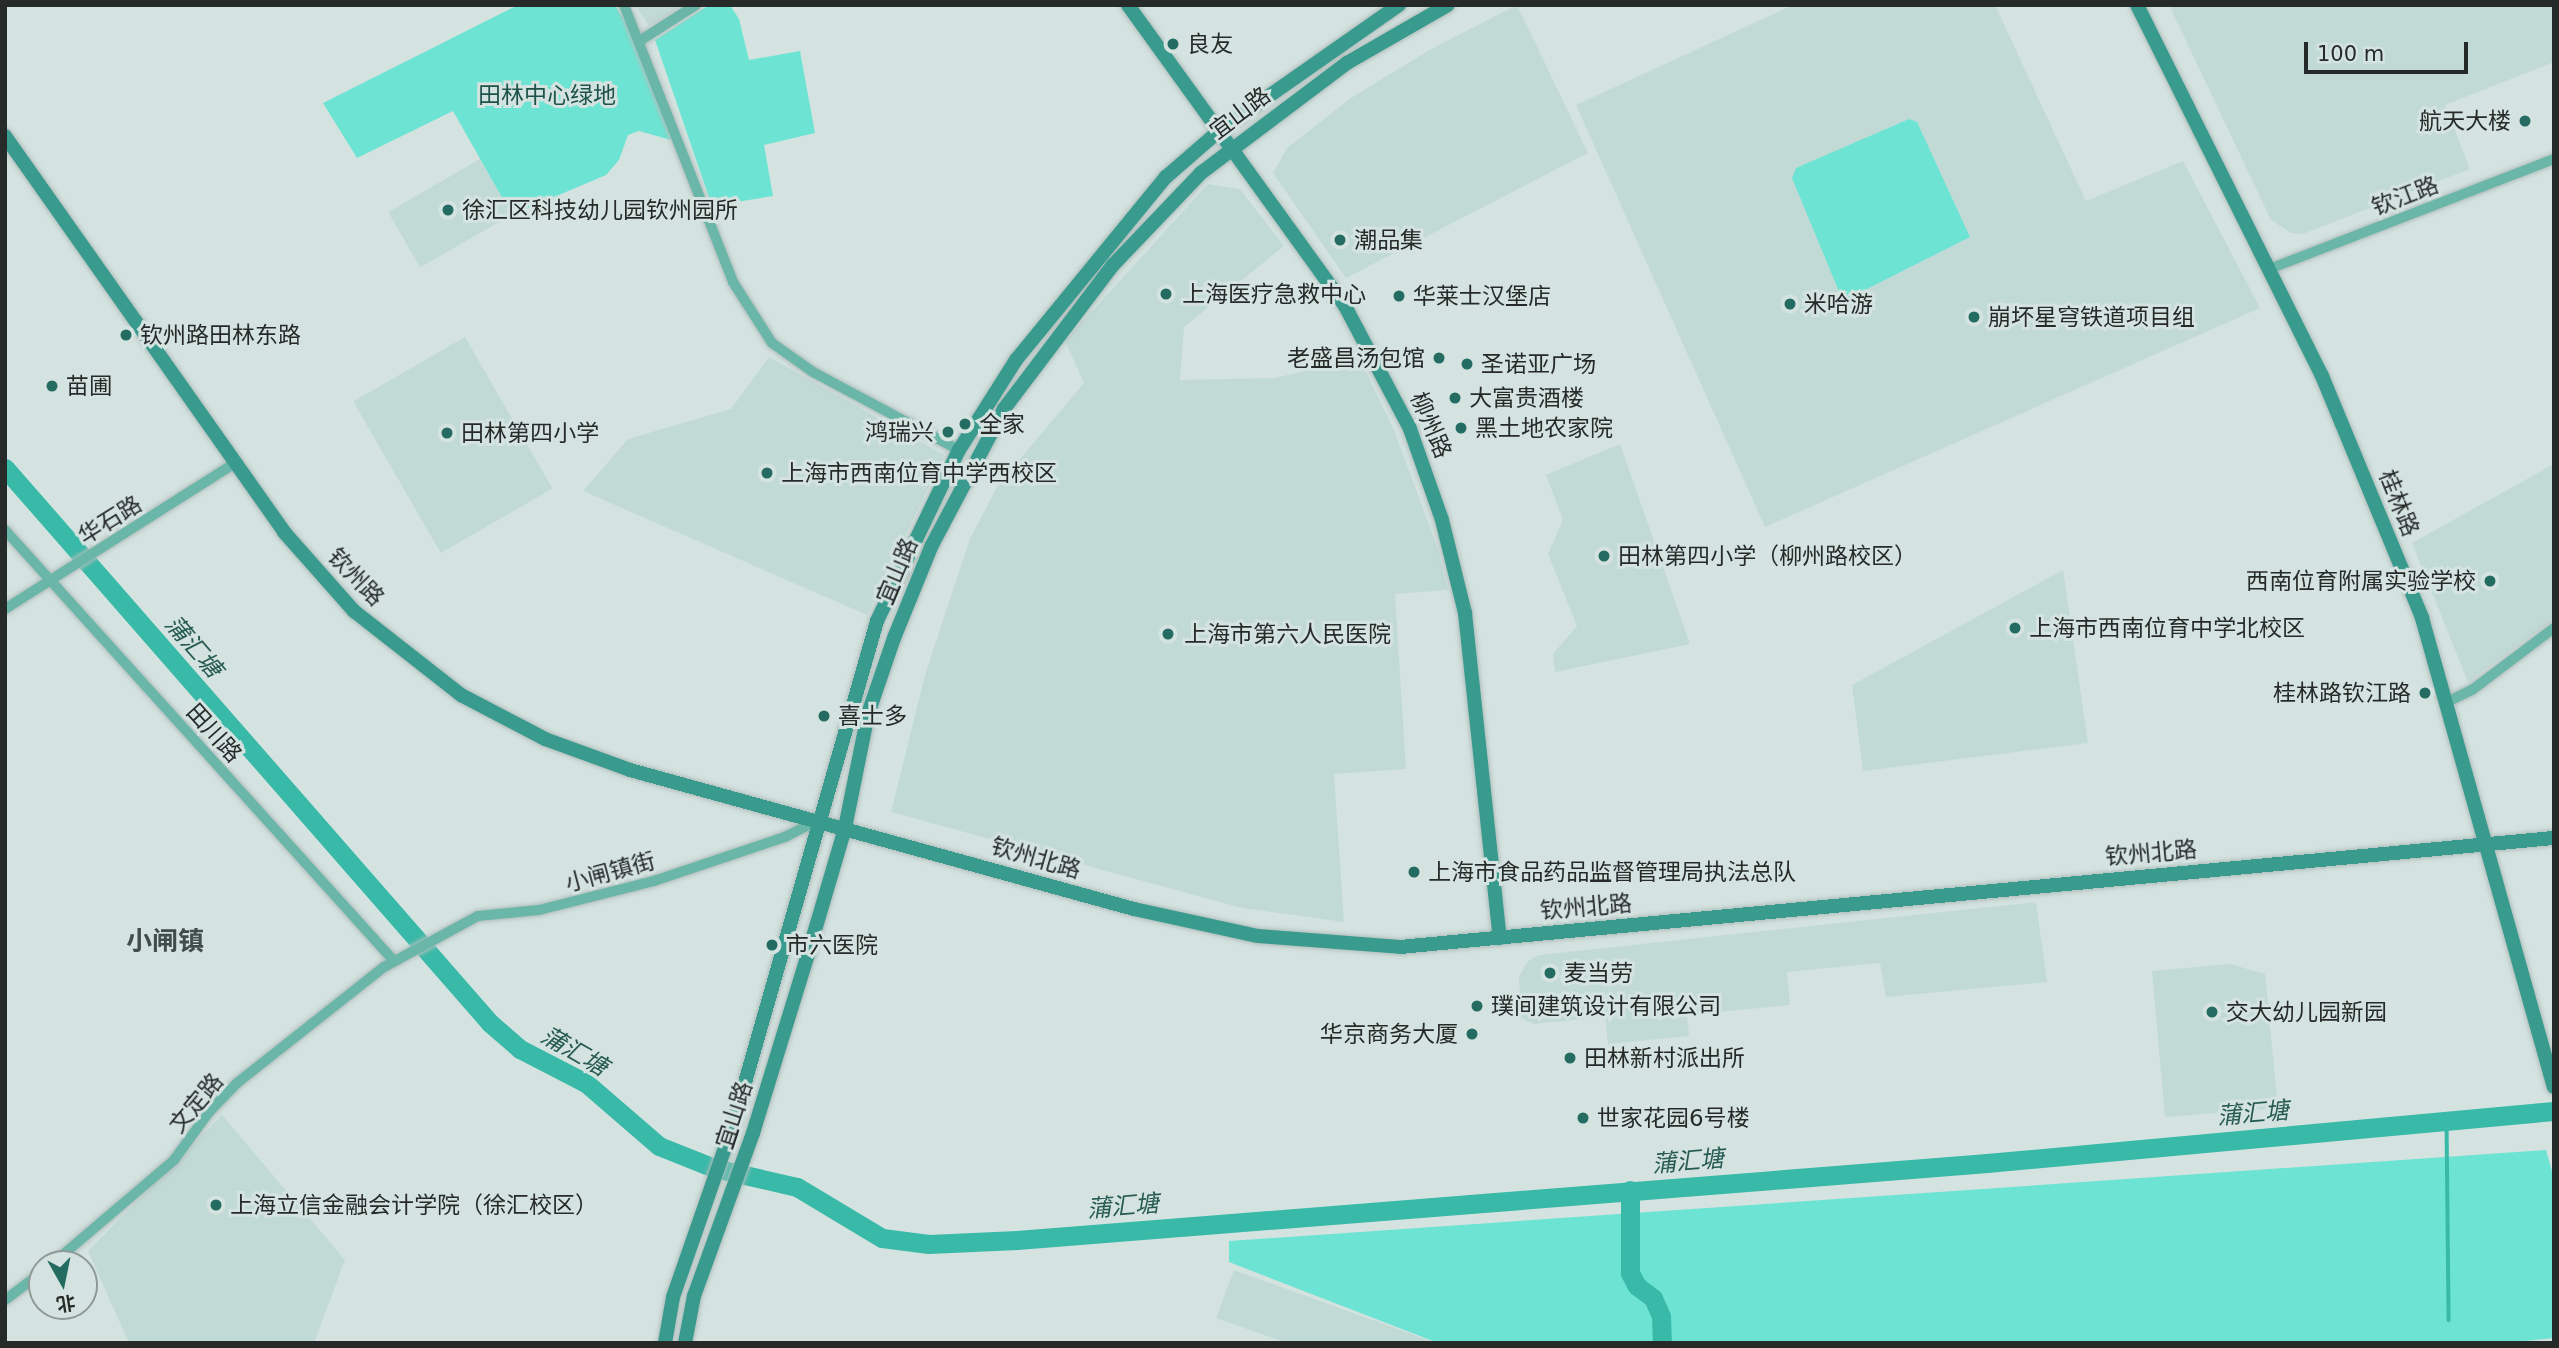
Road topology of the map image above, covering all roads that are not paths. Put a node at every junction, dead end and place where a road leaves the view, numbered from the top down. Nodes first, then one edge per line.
1 (624, 5) edge
2 (696, 5) edge
3 (1128, 5) edge
4 (1399, 5) edge
5 (1448, 5) edge
6 (2137, 5) edge
7 (641, 40) junction
8 (1219, 131) junction
9 (5, 136) edge
10 (1233, 146) junction
11 (2554, 159) edge
12 (2269, 269) junction
13 (959, 450) junction
14 (235, 463) junction
15 (5, 530) edge
16 (51, 580) junction
17 (5, 609) edge
18 (2554, 628) edge
19 (2445, 704) junction
20 (817, 821) junction
21 (845, 828) junction
22 (2554, 838) edge
23 (2486, 845) junction
24 (1500, 937) junction
25 (412, 951) joint
26 (394, 961) junction
27 (2553, 1084) edge
28 (68, 1250) edge
29 (28, 1283) edge
30 (5, 1300) edge
31 (665, 1343) edge
32 (685, 1343) edge

1 - 7 street
2 - 7 street
3 - 8 main road, 柳州路
4 - 8 main road, 宜山路
5 - 10 main road, 宜山路
6 - 12 main road, 桂林路
7 - 13 street
8 - 10 main road, 柳州路
8 - 13 main road, 宜山路
9 - 14 main road, 钦州路
10 - 21 main road, 宜山路
10 - 24 main road, 柳州路
11 - 12 street, 钦江路
12 - 19 main road, 桂林路
13 - 20 main road, 宜山路
14 - 16 street, 华石路
14 - 20 main road, 钦州路
15 - 16 street, 田川路
16 - 17 street, 华石路
16 - 26 street, 田川路
18 - 19 street
19 - 23 main road, 桂林路
20 - 21 main road, 钦州路
20 - 25 street, 小闸镇街
20 - 31 main road, 宜山路
21 - 24 main road, 钦州北路
21 - 32 main road, 宜山路
22 - 23 main road, 钦州北路
23 - 24 main road, 钦州北路
23 - 27 main road, 桂林路
25 - 26 street, 文定路
26 - 28 street, 文定路
29 - 30 street

